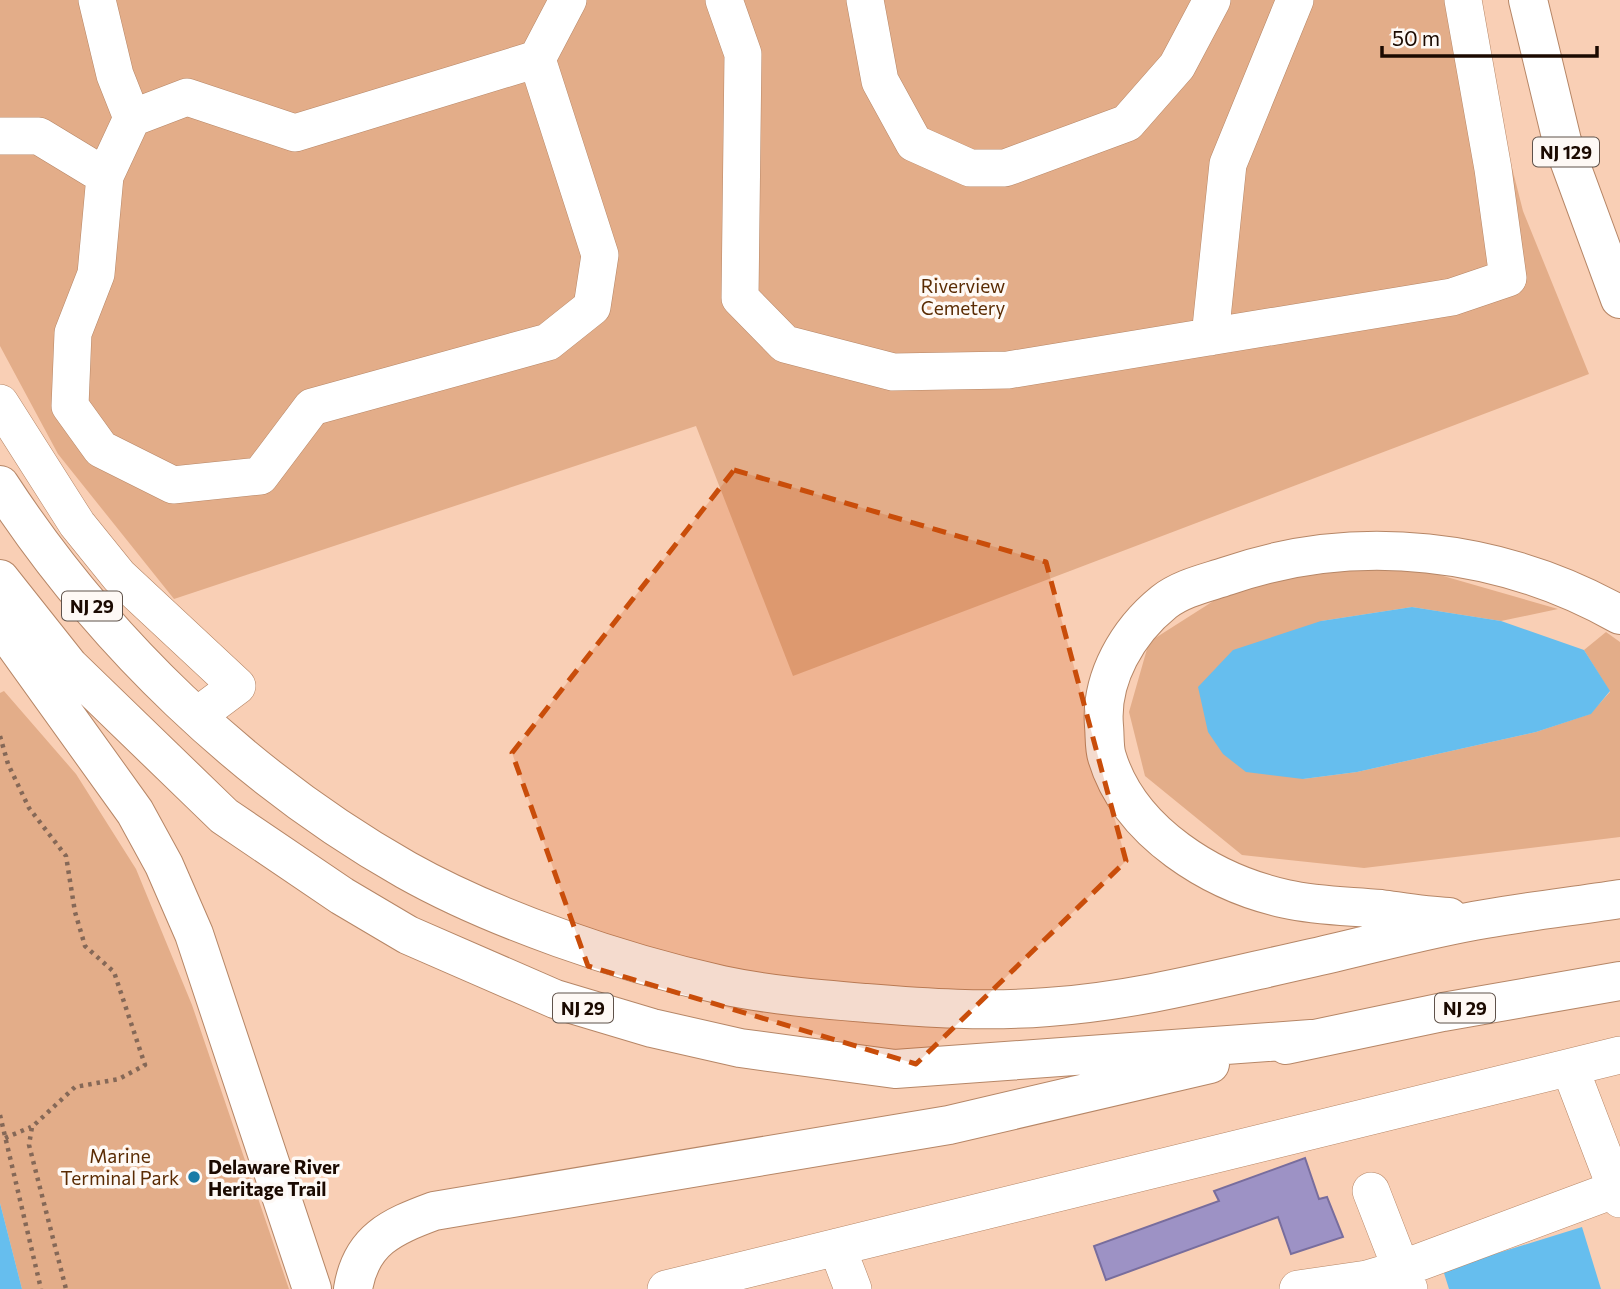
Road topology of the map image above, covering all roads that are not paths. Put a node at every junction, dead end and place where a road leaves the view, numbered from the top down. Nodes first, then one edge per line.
1 (97, 0) edge
2 (568, 0) edge
3 (724, 0) edge
4 (865, 0) edge
5 (1212, 0) edge
6 (1295, 0) edge
7 (1463, 0) edge
8 (1528, 0) edge
9 (537, 59) junction
10 (132, 118) junction
11 (0, 136) edge
12 (105, 176) junction
13 (1620, 299) edge
14 (1210, 337) junction
15 (0, 403) edge
16 (0, 485) edge
17 (0, 579) edge
18 (1620, 615) edge
19 (0, 624) edge
20 (197, 716) junction
21 (1620, 899) edge
22 (1482, 919) junction
23 (1620, 981) edge
24 (1311, 1038) junction
25 (1620, 1055) edge
26 (1570, 1068) junction
27 (1371, 1191) dead end
28 (1618, 1194) edge
29 (837, 1247) junction
30 (1405, 1279) edge
31 (312, 1289) edge
32 (353, 1289) edge
33 (666, 1289) edge
34 (853, 1289) edge
35 (1297, 1289) edge

1 - 10 lane
2 - 9 lane
3 - 14 lane
4 - 5 lane
6 - 14 lane
7 - 14 lane
8 - 13 highway, NJ 129
9 - 10 lane
9 - 12 lane
10 - 12 lane
11 - 12 lane
15 - 20 lane
16 - 20 highway, NJ 29
17 - 24 highway, NJ 29
18 - 22 highway
19 - 31 highway
20 - 22 highway, NJ 29
21 - 22 highway, NJ 29
23 - 24 highway, NJ 29
24 - 32 highway
25 - 26 lane
26 - 28 lane
26 - 29 lane
27 - 30 lane
28 - 30 lane
29 - 33 lane
29 - 34 lane
30 - 35 lane

